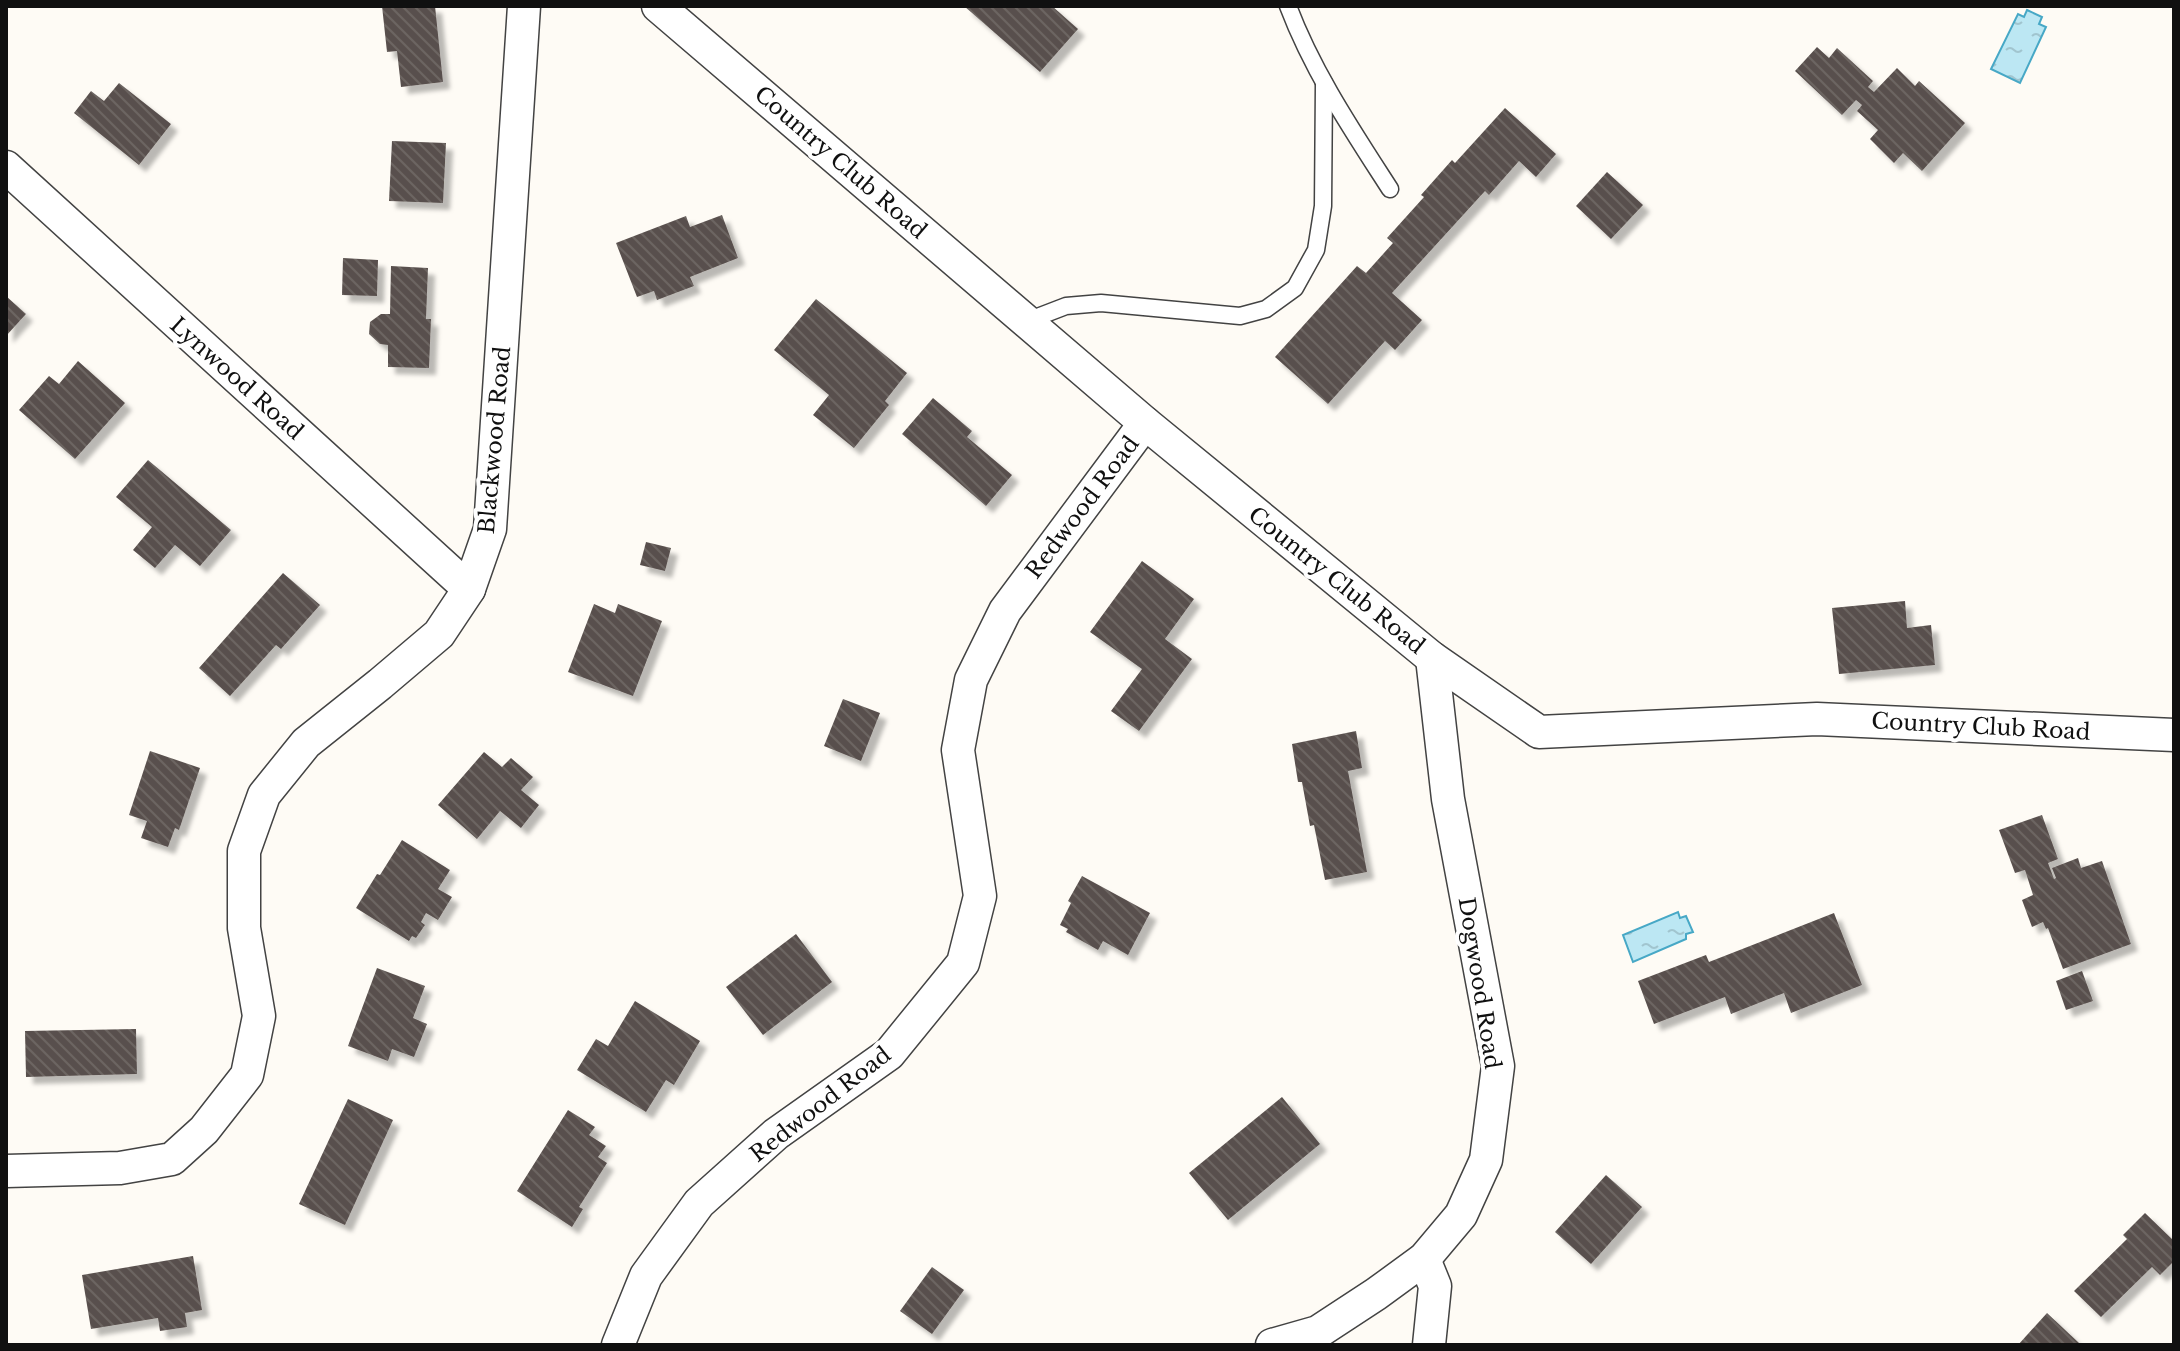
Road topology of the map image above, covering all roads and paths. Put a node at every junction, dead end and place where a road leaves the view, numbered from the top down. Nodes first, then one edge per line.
1 (524, 6) edge
2 (658, 6) edge
3 (1288, 6) edge
4 (1324, 83) junction
5 (6, 167) edge
6 (1390, 189) dead end
7 (1027, 321) junction
8 (1145, 423) junction
9 (469, 589) junction
10 (1432, 658) junction
11 (2174, 735) edge
12 (6, 1171) edge
13 (1424, 1259) junction
14 (618, 1345) edge
15 (1272, 1345) edge
16 (1429, 1345) edge

1 - 9 street, Blackwood Road
2 - 7 street, Country Club Road
3 - 4 lane
4 - 6 lane
4 - 7 lane
5 - 9 street, Lynwood Road
7 - 8 street, Country Club Road
8 - 10 street, Country Club Road
8 - 14 street, Redwood Road
9 - 12 street, Blackwood Road
10 - 11 street, Country Club Road
10 - 13 street, Dogwood Road
13 - 15 street, Dogwood Road
13 - 16 street

